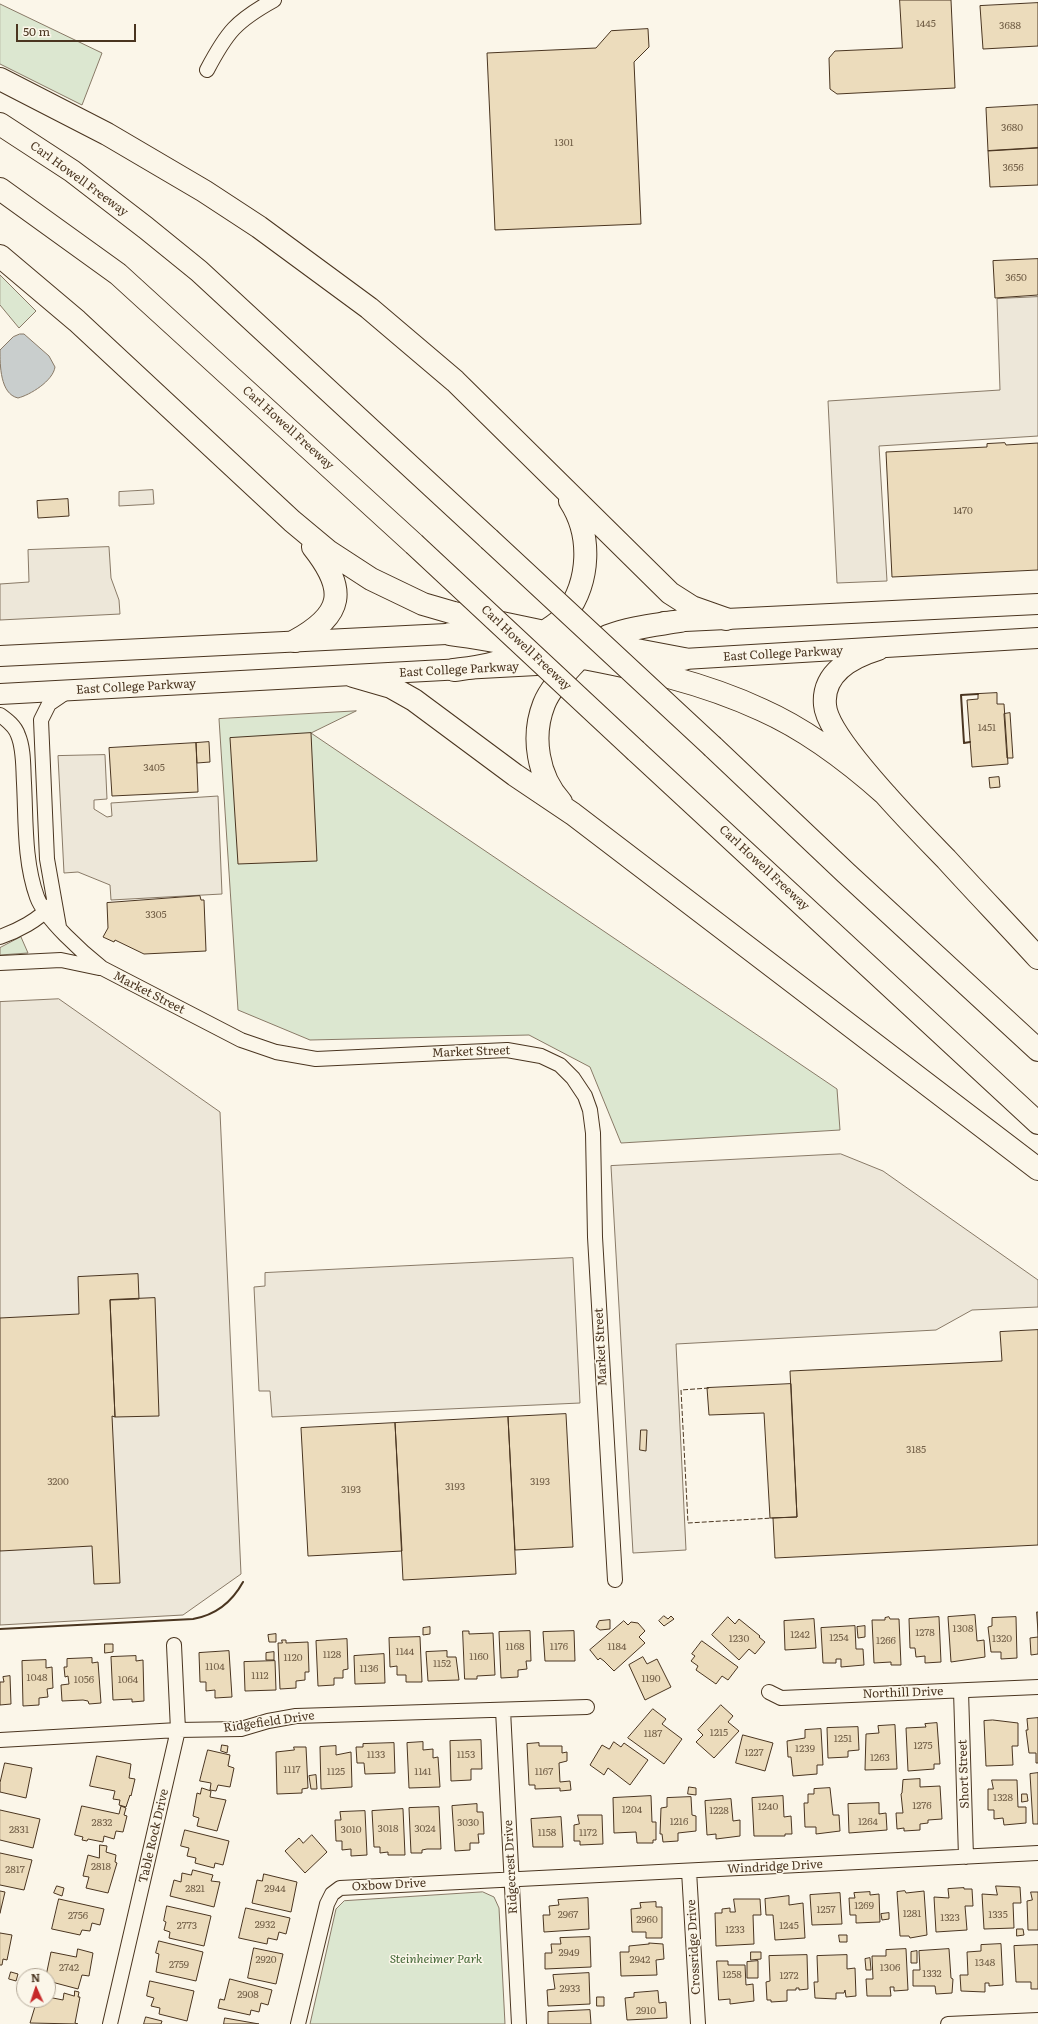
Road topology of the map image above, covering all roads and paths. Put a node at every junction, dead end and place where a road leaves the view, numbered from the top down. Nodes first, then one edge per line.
1 (274, 0) edge
2 (207, 70) dead end
3 (0, 79) edge
4 (0, 124) edge
5 (0, 189) edge
6 (0, 256) edge
7 (562, 489) junction
8 (292, 521) junction
9 (1038, 604) edge
10 (726, 618) junction
11 (680, 621) junction
12 (546, 631) junction
13 (450, 634) junction
14 (1038, 638) edge
15 (295, 641) junction
16 (526, 647) junction
17 (878, 649) junction
18 (601, 652) junction
19 (0, 656) edge
20 (684, 659) joint
21 (577, 660) junction
22 (454, 670) junction
23 (353, 676) junction
24 (70, 690) junction
25 (0, 694) edge
26 (0, 715) edge
27 (886, 796) junction
28 (573, 814) junction
29 (54, 900) junction
30 (45, 912) junction
31 (59, 927) junction
32 (0, 937) edge
33 (1038, 958) edge
34 (0, 963) edge
35 (102, 968) junction
36 (1038, 1050) edge
37 (1038, 1123) edge
38 (1038, 1170) edge
39 (615, 1580) dead end
40 (174, 1645) dead end
41 (1038, 1687) edge
42 (961, 1691) junction
43 (769, 1692) dead end
44 (587, 1707) dead end
45 (503, 1710) junction
46 (178, 1730) junction
47 (0, 1740) edge
48 (1038, 1853) edge
49 (966, 1857) junction
50 (689, 1871) junction
51 (512, 1879) junction
52 (1038, 2020) edge
53 (110, 2024) edge
54 (298, 2024) edge
55 (519, 2024) edge
56 (698, 2024) edge
57 (948, 2024) edge

1 - 2 street
3 - 7 highway
4 - 36 highway, Carl Howell Freeway, bridge
5 - 37 highway, Carl Howell Freeway, bridge
6 - 8 highway
7 - 10 highway
7 - 12 highway
8 - 12 highway
8 - 15 highway
9 - 10 main road
10 - 11 main road
11 - 12 main road
11 - 18 highway
12 - 13 main road
12 - 16 highway
12 - 18 highway
13 - 15 main road
13 - 16 highway
14 - 17 main road, East College Parkway
15 - 19 main road
16 - 21 highway
16 - 22 highway
17 - 20 main road, East College Parkway
17 - 27 highway
18 - 20 highway
18 - 21 highway
18 - 27 highway
21 - 22 main road, East College Parkway
21 - 28 highway
22 - 23 main road, East College Parkway
23 - 24 main road, East College Parkway
23 - 28 highway
24 - 25 main road, East College Parkway
24 - 29 street
26 - 30 street, Market Street
27 - 33 highway
28 - 38 highway
29 - 30 street
29 - 31 street
30 - 31 street, Market Street
30 - 32 street
31 - 35 street, Market Street
34 - 35 street
35 - 39 street, Market Street
40 - 46 street, Table Rock Drive
41 - 42 street, Northill Drive
42 - 43 street, Northill Drive
42 - 49 street, Short Street
44 - 45 street, Ridgefield Drive
45 - 46 street, Ridgefield Drive
45 - 51 street, Ridgecrest Drive
46 - 47 street, Ridgefield Drive
46 - 53 street, Table Rock Drive
48 - 49 street, Windridge Drive
49 - 50 street, Windridge Drive
50 - 51 street, Windridge Drive
50 - 56 street, Crossridge Drive
51 - 54 street, Oxbow Drive
51 - 55 street, Ridgecrest Drive
52 - 57 street

